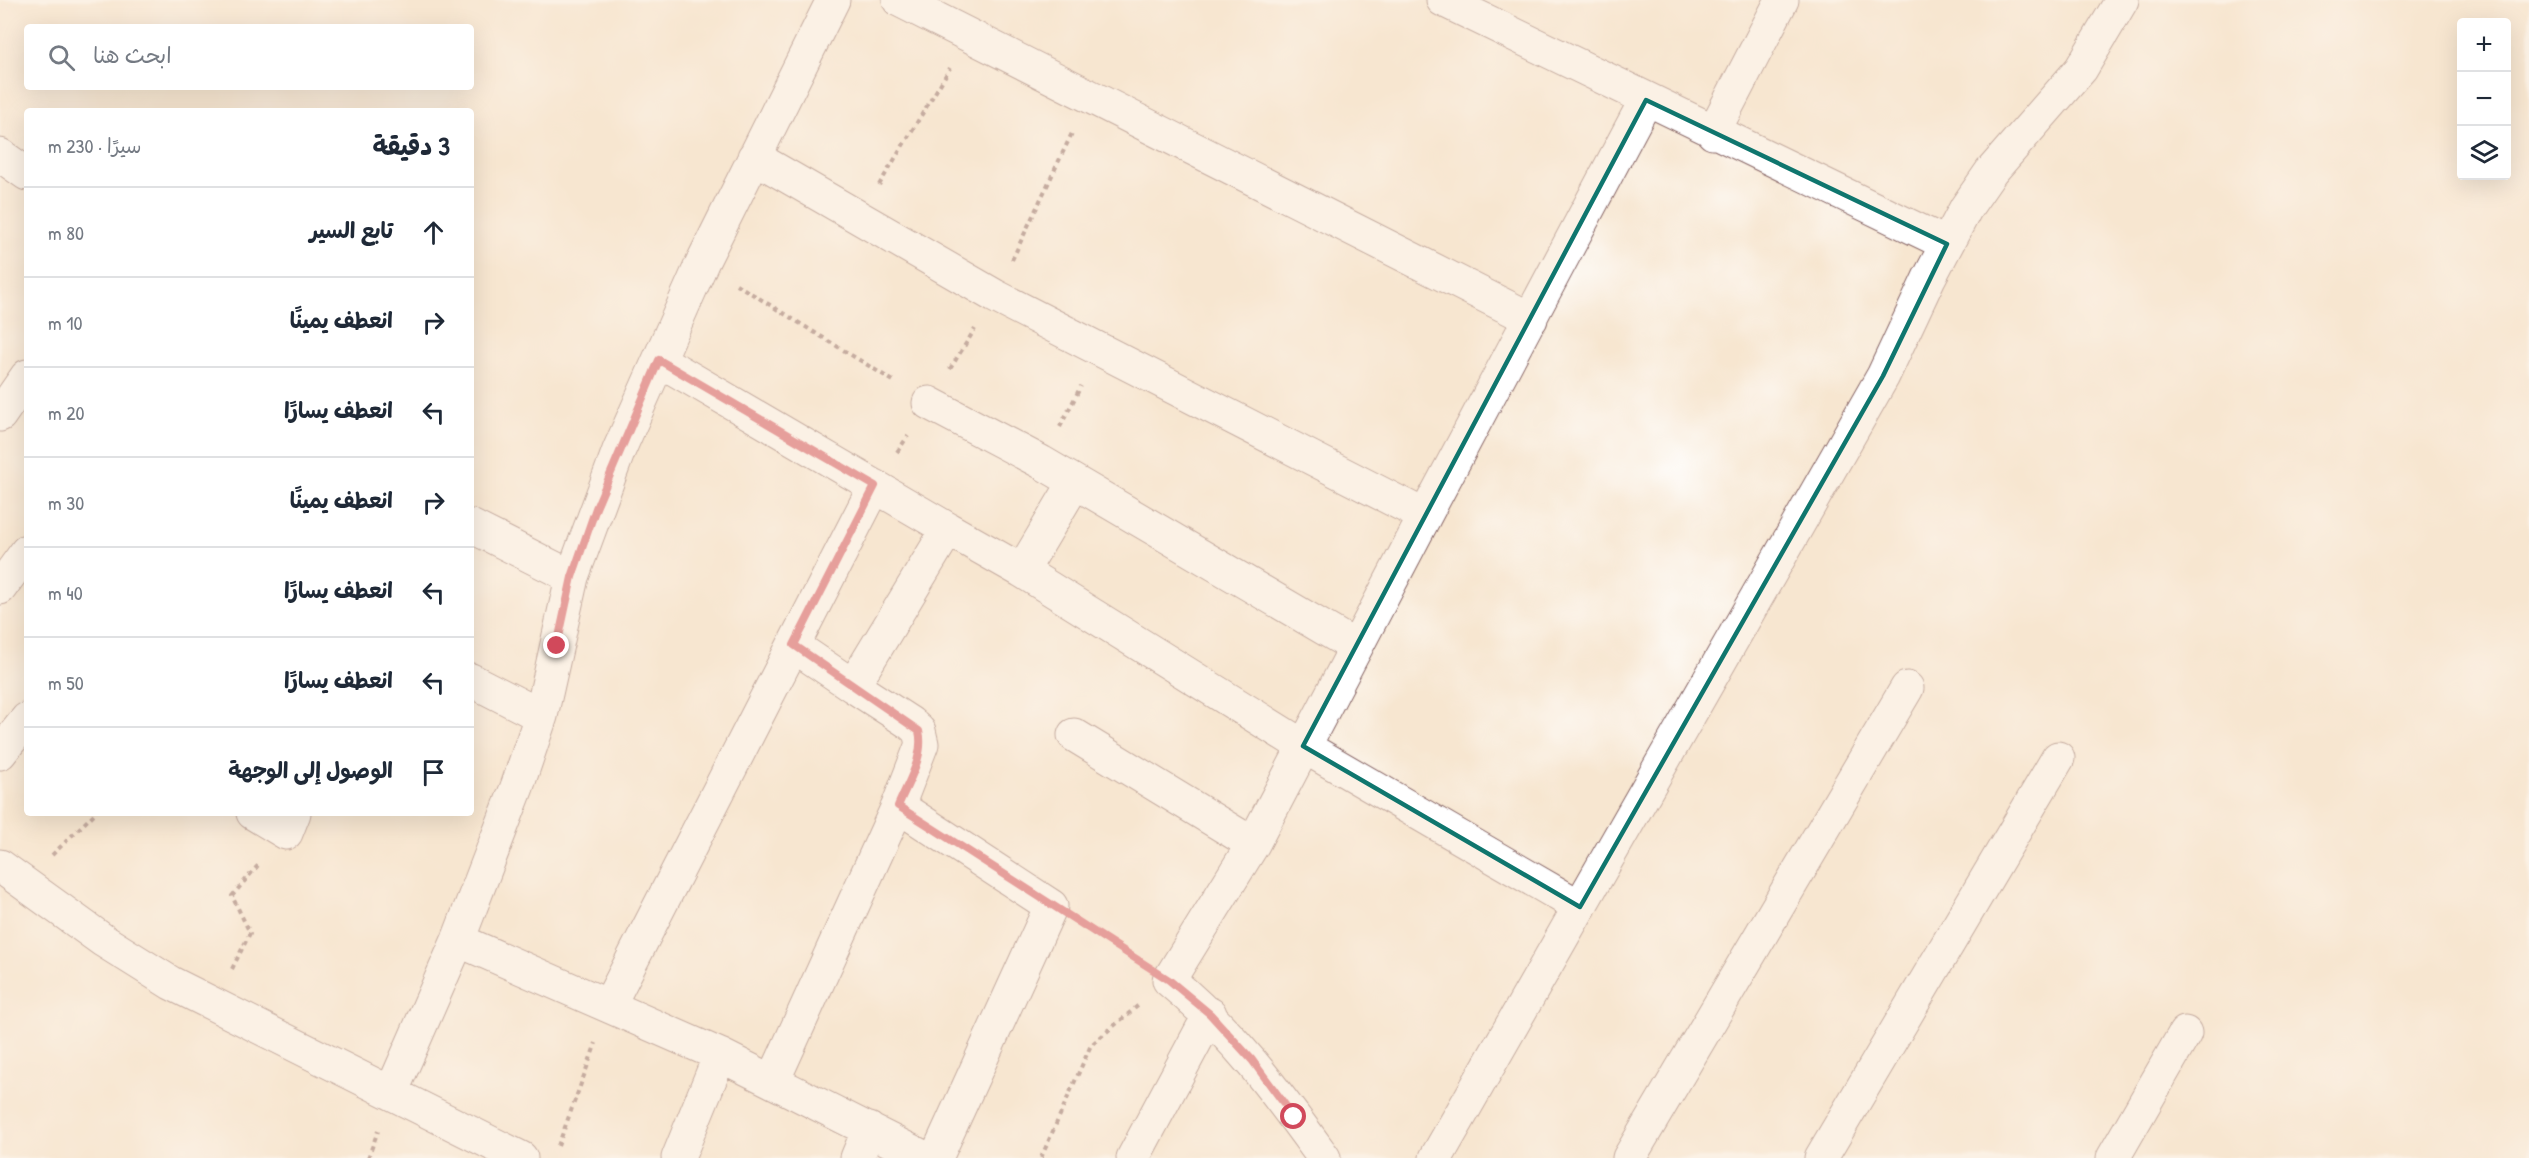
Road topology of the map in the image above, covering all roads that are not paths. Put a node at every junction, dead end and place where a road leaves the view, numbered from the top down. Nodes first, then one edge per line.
1 (833, 0) edge
2 (899, 0) edge
3 (1443, 0) edge
4 (1782, 0) edge
5 (2122, 0) edge
6 (1646, 100) junction
7 (1713, 132) junction
8 (0, 155) edge
9 (754, 157) junction
10 (24, 172) edge
11 (1947, 244) junction
12 (1531, 319) junction
13 (659, 360) junction
14 (24, 380) edge
15 (929, 403) road end
16 (0, 415) edge
17 (1075, 482) junction
18 (875, 486) junction
19 (1425, 516) junction
20 (474, 528) edge
21 (948, 529) junction
22 (24, 555) edge
23 (1022, 571) junction
24 (572, 577) junction
25 (0, 588) edge
26 (794, 645) junction
27 (1356, 647) junction
28 (474, 682) edge
29 (853, 686) junction
30 (1907, 688) dead end
31 (541, 716) junction
32 (24, 723) edge
33 (1074, 735) dead end
34 (1303, 746) junction
35 (0, 753) edge
36 (2058, 758) dead end
37 (898, 806) junction
38 (264, 816) edge
39 (290, 823) edge
40 (1253, 844) junction
41 (8, 883) edge
42 (1580, 907) junction
43 (458, 940) junction
44 (609, 1005) junction
45 (1210, 1014) junction
46 (2185, 1033) dead end
47 (720, 1055) junction
48 (773, 1081) junction
49 (391, 1093) junction
50 (863, 1144) edge
51 (521, 1158) edge
52 (678, 1158) edge
53 (925, 1158) edge
54 (936, 1158) edge
55 (1133, 1158) edge
56 (1324, 1158) edge
57 (1436, 1158) edge
58 (1629, 1158) edge
59 (1821, 1158) edge
60 (2113, 1158) edge

1 - 9 street
2 - 12 street
3 - 6 street
4 - 7 street
5 - 11 street
6 - 7 street
6 - 12 street
7 - 11 street
8 - 10 street
9 - 13 street
9 - 19 street
11 - 42 street
12 - 19 street
13 - 18 street
13 - 24 street
14 - 16 street
15 - 17 street
17 - 23 street
17 - 27 street
18 - 21 street
18 - 26 street
19 - 27 street
20 - 24 street
21 - 23 street
21 - 29 street
22 - 25 street
23 - 34 street
24 - 31 street
26 - 29 street
26 - 44 street
27 - 34 street
28 - 31 street
29 - 37 street
30 - 58 street
31 - 43 street
32 - 35 street
33 - 40 street
34 - 40 street
34 - 42 street
36 - 59 street
37 - 48 street
37 - 54 street
38 - 39 street
40 - 45 street
41 - 49 street
42 - 57 street
43 - 44 street
43 - 49 street
44 - 47 street
45 - 55 street
45 - 56 street
46 - 60 street
47 - 48 street
47 - 52 street
48 - 50 street
49 - 51 street
50 - 53 street

